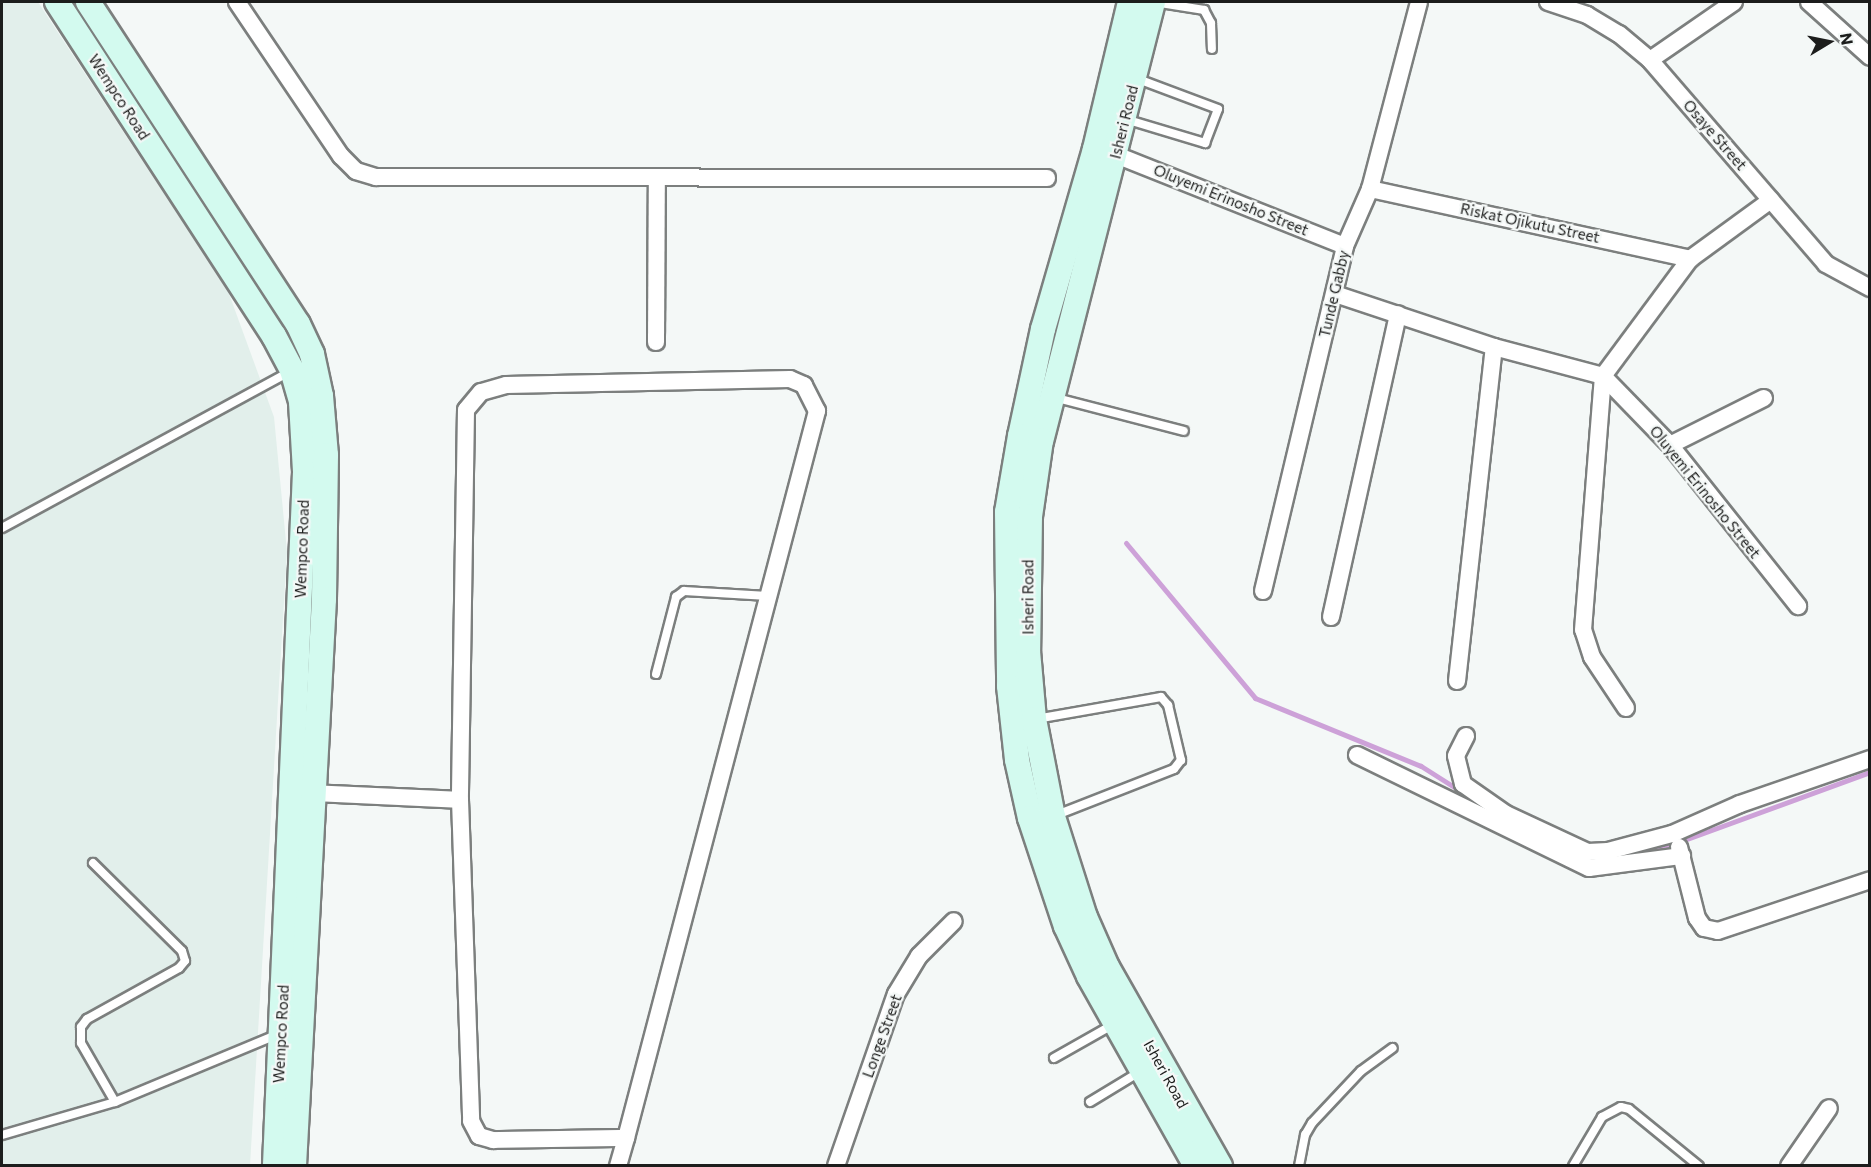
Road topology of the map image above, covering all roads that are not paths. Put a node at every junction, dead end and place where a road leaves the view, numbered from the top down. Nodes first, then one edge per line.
1 (57, 2) edge
2 (88, 2) edge
3 (237, 2) edge
4 (1130, 2) edge
5 (1154, 2) edge
6 (1419, 2) edge
7 (1548, 2) edge
8 (1734, 2) edge
9 (1809, 2) edge
10 (1212, 49) dead end
11 (1869, 57) edge
12 (1650, 60) junction
13 (1135, 78) junction
14 (1125, 119) junction
15 (1116, 155) junction
16 (657, 178) junction
17 (1047, 178) dead end
18 (1370, 189) junction
19 (1771, 200) junction
20 (1345, 246) junction
21 (1689, 259) junction
22 (1869, 288) edge
23 (1335, 294) junction
24 (1398, 314) junction
25 (656, 342) dead end
26 (1494, 347) junction
27 (292, 370) junction
28 (1603, 376) junction
29 (1053, 397) junction
30 (1764, 398) dead end
31 (1184, 431) dead end
32 (1670, 445) junction
33 (2, 528) edge
34 (1263, 591) dead end
35 (768, 596) junction
36 (300, 599) junction
37 (324, 599) junction
38 (1798, 606) dead end
39 (1331, 617) dead end
40 (656, 674) dead end
41 (1457, 681) dead end
42 (1626, 708) dead end
43 (1034, 720) junction
44 (1466, 736) dead end
45 (1357, 755) dead end
46 (1869, 759) edge
47 (312, 793) junction
48 (460, 800) junction
49 (1053, 816) junction
50 (1677, 844) junction
51 (93, 864) dead end
52 (1869, 880) edge
53 (954, 921) dead end
54 (1115, 1024) junction
55 (281, 1033) junction
56 (1393, 1048) dead end
57 (1054, 1058) dead end
58 (1141, 1071) junction
59 (115, 1102) junction
60 (1090, 1102) dead end
61 (1829, 1108) dead end
62 (2, 1135) edge
63 (626, 1138) junction
64 (275, 1166) edge
65 (294, 1166) edge
66 (618, 1166) edge
67 (836, 1166) edge
68 (1196, 1166) edge
69 (1220, 1166) edge
70 (1299, 1166) edge
71 (1573, 1166) edge
72 (1699, 1166) edge
73 (1789, 1166) edge

1 - 27 street, Wempco Road
2 - 37 street, Wempco Road
3 - 16 street
4 - 54 street, Isheri Road
5 - 10 lane
5 - 13 street, Isheri Road
6 - 18 street, Tunde Gabby
7 - 12 street, Osaye Street
8 - 12 street
9 - 11 street
12 - 19 street, Osaye Street
13 - 14 street, Isheri Road
13 - 14 lane
14 - 15 street, Isheri Road
15 - 20 street, Oluyemi Erinosho Street
15 - 29 street, Isheri Road
16 - 17 street
16 - 25 street
18 - 20 street, Tunde Gabby
18 - 21 street, Riskat Ojikutu Street
19 - 21 street
19 - 22 street, Osaye Street
20 - 23 street, Tunde Gabby
21 - 28 street
23 - 24 street
23 - 34 street, Tunde Gabby
24 - 26 street
24 - 39 street
26 - 28 street
26 - 41 street
27 - 33 lane
27 - 36 street, Wempco Road
28 - 32 street, Oluyemi Erinosho Street
28 - 42 street
29 - 31 lane
29 - 43 street, Isheri Road
30 - 32 street
32 - 38 street, Oluyemi Erinosho Street
35 - 40 lane
35 - 48 street
35 - 63 street
36 - 37 street
36 - 55 street, Wempco Road
37 - 47 street, Wempco Road
43 - 49 street, Isheri Road
43 - 49 lane
44 - 50 street
45 - 50 street
46 - 50 street
47 - 48 street
47 - 65 street, Wempco Road
48 - 63 street
49 - 69 street, Isheri Road
50 - 52 street
51 - 59 lane
53 - 67 street, Longe Street
54 - 57 lane
54 - 58 street, Isheri Road
55 - 59 lane
55 - 64 street, Wempco Road
56 - 70 lane
58 - 60 lane
58 - 68 street, Isheri Road
59 - 62 lane
61 - 73 street
63 - 66 street
71 - 72 lane

